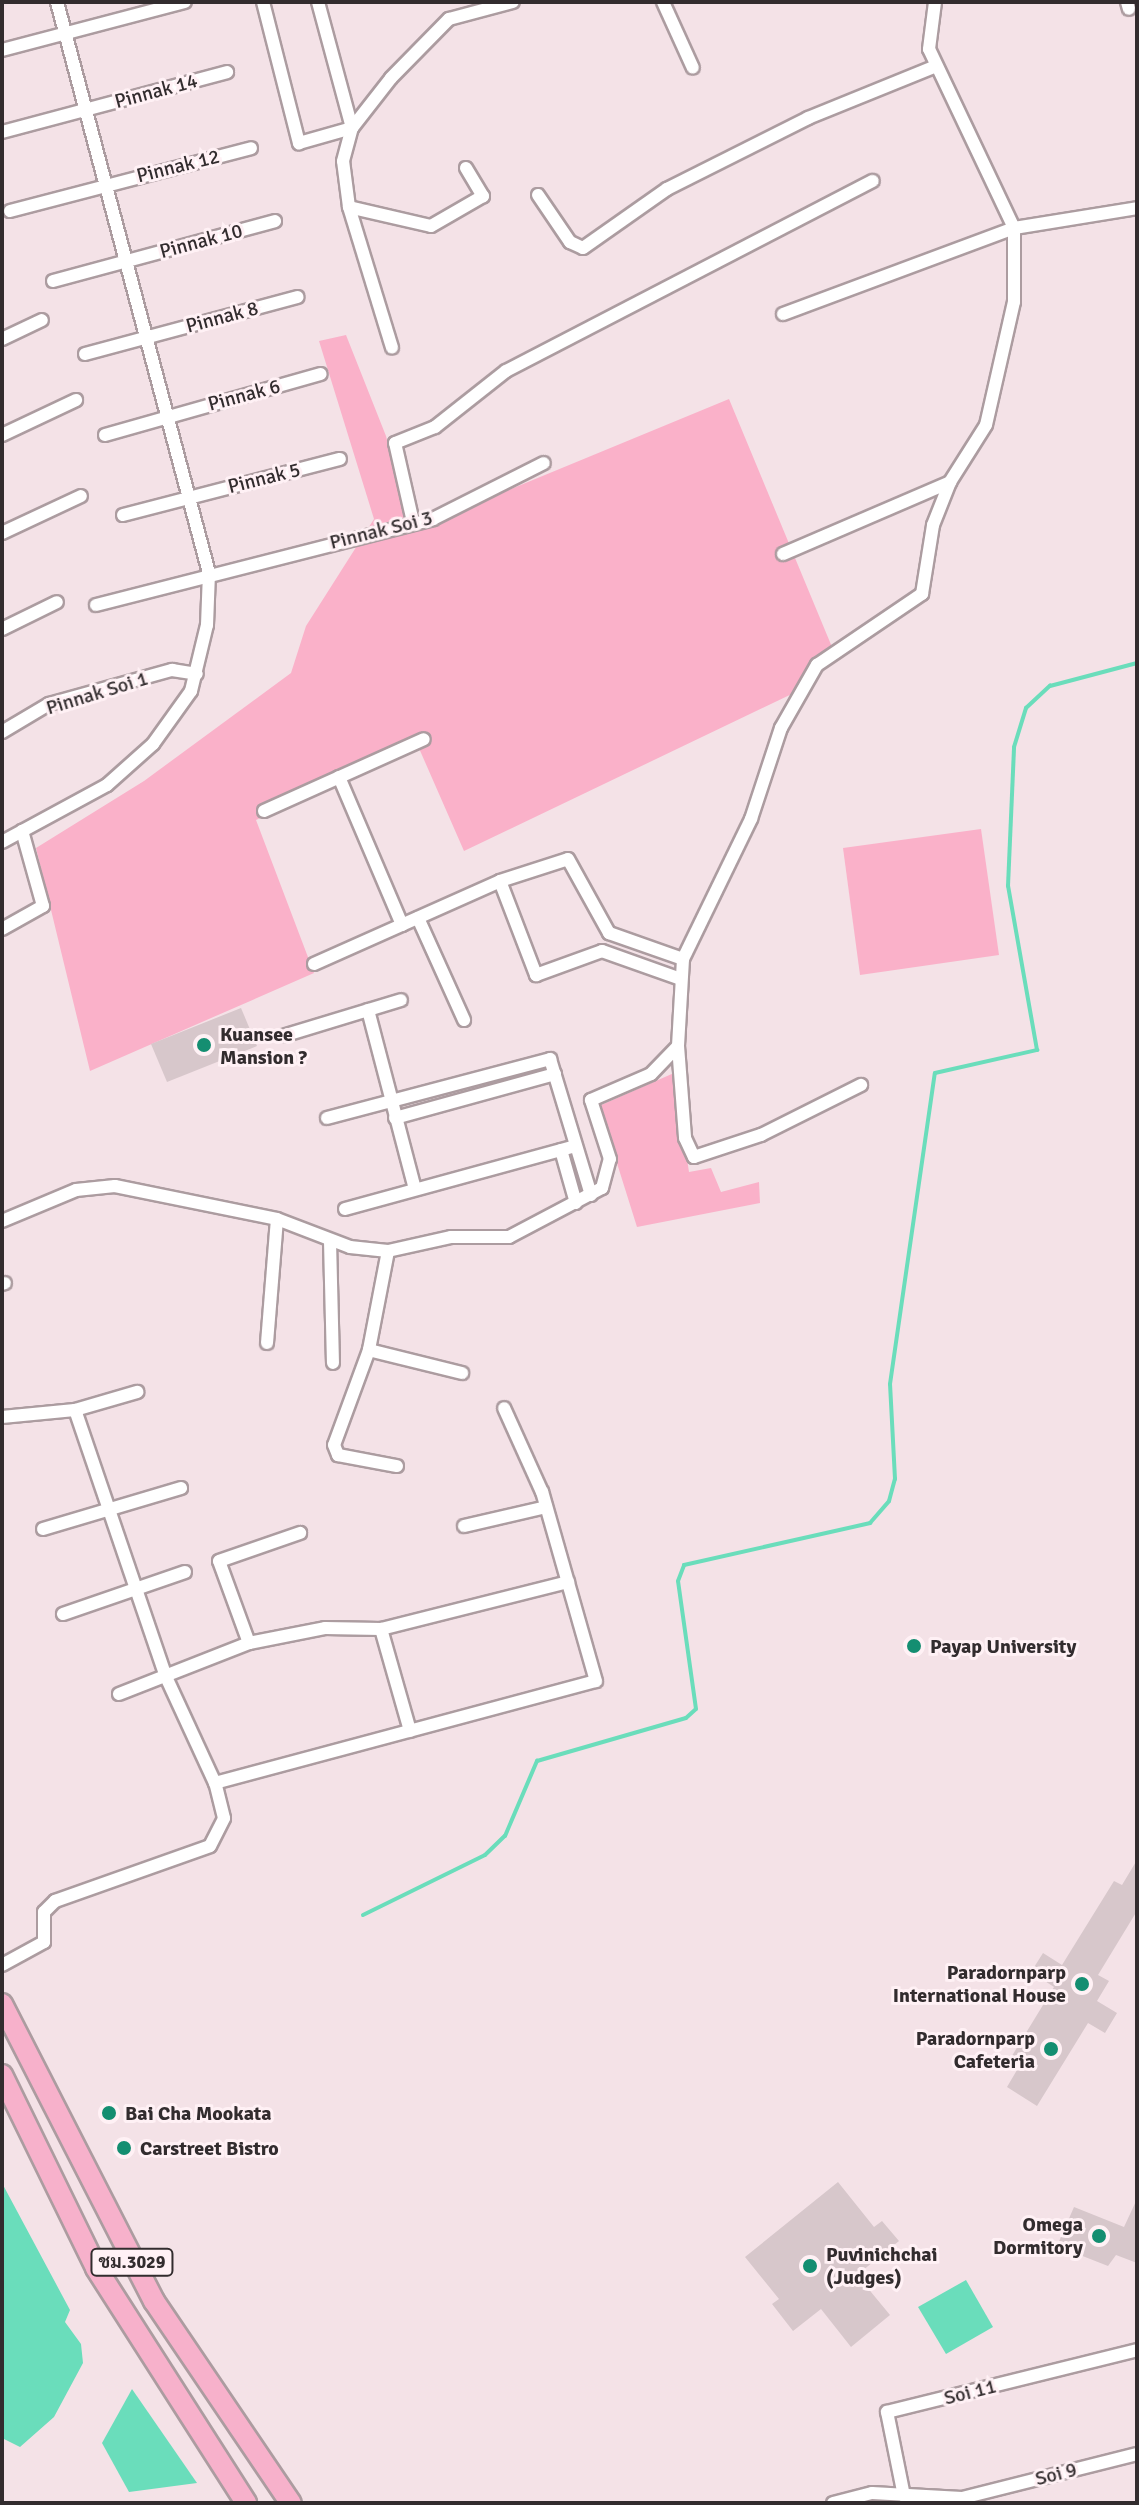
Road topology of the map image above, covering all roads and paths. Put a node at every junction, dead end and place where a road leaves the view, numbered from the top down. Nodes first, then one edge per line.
1 (57, 2) edge
2 (185, 2) edge
3 (263, 2) edge
4 (318, 2) edge
5 (513, 2) edge
6 (663, 2) edge
7 (935, 2) edge
8 (65, 34) junction
9 (2, 50) edge
10 (936, 66) junction
11 (693, 68) dead end
12 (227, 72) dead end
13 (85, 109) junction
14 (352, 128) junction
15 (2, 132) edge
16 (251, 148) dead end
17 (466, 168) dead end
18 (873, 181) dead end
19 (105, 184) junction
20 (538, 195) dead end
21 (349, 207) junction
22 (1137, 208) edge
23 (10, 211) dead end
24 (275, 221) dead end
25 (1014, 228) junction
26 (126, 261) junction
27 (53, 281) dead end
28 (298, 297) dead end
29 (783, 314) dead end
30 (42, 320) dead end
31 (146, 338) junction
32 (2, 339) edge
33 (392, 348) dead end
34 (85, 354) dead end
35 (321, 374) dead end
36 (76, 400) dead end
37 (167, 416) junction
38 (2, 435) edge
39 (105, 435) dead end
40 (340, 459) dead end
41 (544, 463) dead end
42 (950, 482) junction
43 (81, 496) dead end
44 (189, 497) junction
45 (123, 515) dead end
46 (413, 522) junction
47 (2, 533) edge
48 (783, 554) dead end
49 (209, 573) junction
50 (57, 602) dead end
51 (96, 605) dead end
52 (2, 629) edge
53 (197, 674) junction
54 (2, 732) edge
55 (424, 739) dead end
56 (339, 777) junction
57 (264, 811) dead end
58 (22, 831) junction
59 (2, 842) edge
60 (500, 881) junction
61 (418, 918) junction
62 (402, 925) junction
63 (2, 929) edge
64 (683, 959) junction
65 (314, 964) dead end
66 (678, 978) junction
67 (401, 1000) dead end
68 (368, 1010) junction
69 (464, 1020) dead end
70 (286, 1035) dead end
71 (678, 1046) junction
72 (555, 1074) junction
73 (861, 1085) dead end
74 (389, 1098) junction
75 (327, 1118) dead end
76 (395, 1118) junction
77 (576, 1146) junction
78 (561, 1150) junction
79 (415, 1189) junction
80 (591, 1195) junction
81 (576, 1203) junction
82 (345, 1209) dead end
83 (277, 1219) junction
84 (2, 1221) edge
85 (330, 1241) junction
86 (388, 1251) junction
87 (267, 1343) dead end
88 (369, 1350) junction
89 (333, 1363) dead end
90 (462, 1373) dead end
91 (137, 1392) dead end
92 (504, 1408) dead end
93 (75, 1410) junction
94 (2, 1417) edge
95 (397, 1466) dead end
96 (181, 1488) dead end
97 (546, 1507) junction
98 (106, 1511) junction
99 (464, 1526) dead end
100 (43, 1529) dead end
101 (300, 1533) dead end
102 (185, 1572) dead end
103 (568, 1582) junction
104 (137, 1590) junction
105 (63, 1614) dead end
106 (381, 1629) junction
107 (249, 1643) junction
108 (166, 1677) junction
109 (119, 1694) dead end
110 (410, 1731) junction
111 (215, 1783) junction
112 (2, 1965) edge
113 (2, 2004) edge
114 (2, 2075) edge
115 (1137, 2350) edge
116 (1137, 2454) edge
117 (904, 2496) junction
118 (246, 2503) edge
119 (291, 2503) edge
120 (833, 2503) edge

1 - 8 street
2 - 8 street
3 - 14 street
4 - 14 street
5 - 14 street
6 - 11 street
7 - 10 street
8 - 9 street
8 - 13 street
10 - 20 street
10 - 25 street
12 - 13 street, Pinnak 14
13 - 15 street, Pinnak 14
13 - 19 street
14 - 21 street
16 - 19 street, Pinnak 12
17 - 21 street
18 - 46 street
19 - 23 street, Pinnak 12
19 - 26 street
21 - 33 street
22 - 25 street
24 - 26 street, Pinnak 10
25 - 29 street
25 - 42 street
26 - 27 street, Pinnak 10
26 - 31 street
28 - 31 street, Pinnak 8
30 - 32 street
31 - 34 street, Pinnak 8
31 - 37 street
35 - 37 street, Pinnak 6
36 - 38 street
37 - 39 street, Pinnak 6
37 - 44 street
40 - 44 street, Pinnak 5
41 - 46 street, Pinnak Soi 3
42 - 48 street
42 - 64 street
43 - 47 street
44 - 45 street, Pinnak 5
44 - 49 street
46 - 49 street, Pinnak Soi 3
49 - 51 street, Pinnak Soi 3
49 - 53 street
50 - 52 street
53 - 54 street, Pinnak Soi 1
53 - 58 street
55 - 56 street
56 - 57 street
56 - 62 street
58 - 59 street
58 - 63 street
60 - 61 street
60 - 64 street
60 - 66 street
61 - 62 street
61 - 69 street
62 - 65 street
64 - 66 street
66 - 71 street
67 - 68 street
68 - 70 street
68 - 74 street
71 - 73 street
71 - 80 street
72 - 74 street
72 - 76 street
72 - 77 street
74 - 75 street
74 - 76 street
76 - 79 street
77 - 78 street
77 - 80 street
78 - 79 street
78 - 81 street
79 - 82 street
80 - 81 street
81 - 86 street
83 - 84 street
83 - 85 street
83 - 87 street
85 - 86 street
85 - 89 street
86 - 88 street
88 - 90 street
88 - 95 street
91 - 93 street
92 - 97 street
93 - 94 street
93 - 98 street
96 - 98 street
97 - 99 street
97 - 103 street
98 - 100 street
98 - 104 street
101 - 107 street
102 - 104 street
103 - 106 street
103 - 110 street
104 - 105 street
104 - 108 street
106 - 107 street
106 - 110 street
107 - 108 street
108 - 109 street
108 - 111 street
110 - 111 street
111 - 112 street
113 - 119 main road, ชม.3029
114 - 118 main road, ชม.3029
115 - 117 street, Soi 11
116 - 117 street, Soi 9
117 - 120 street, Soi 9

